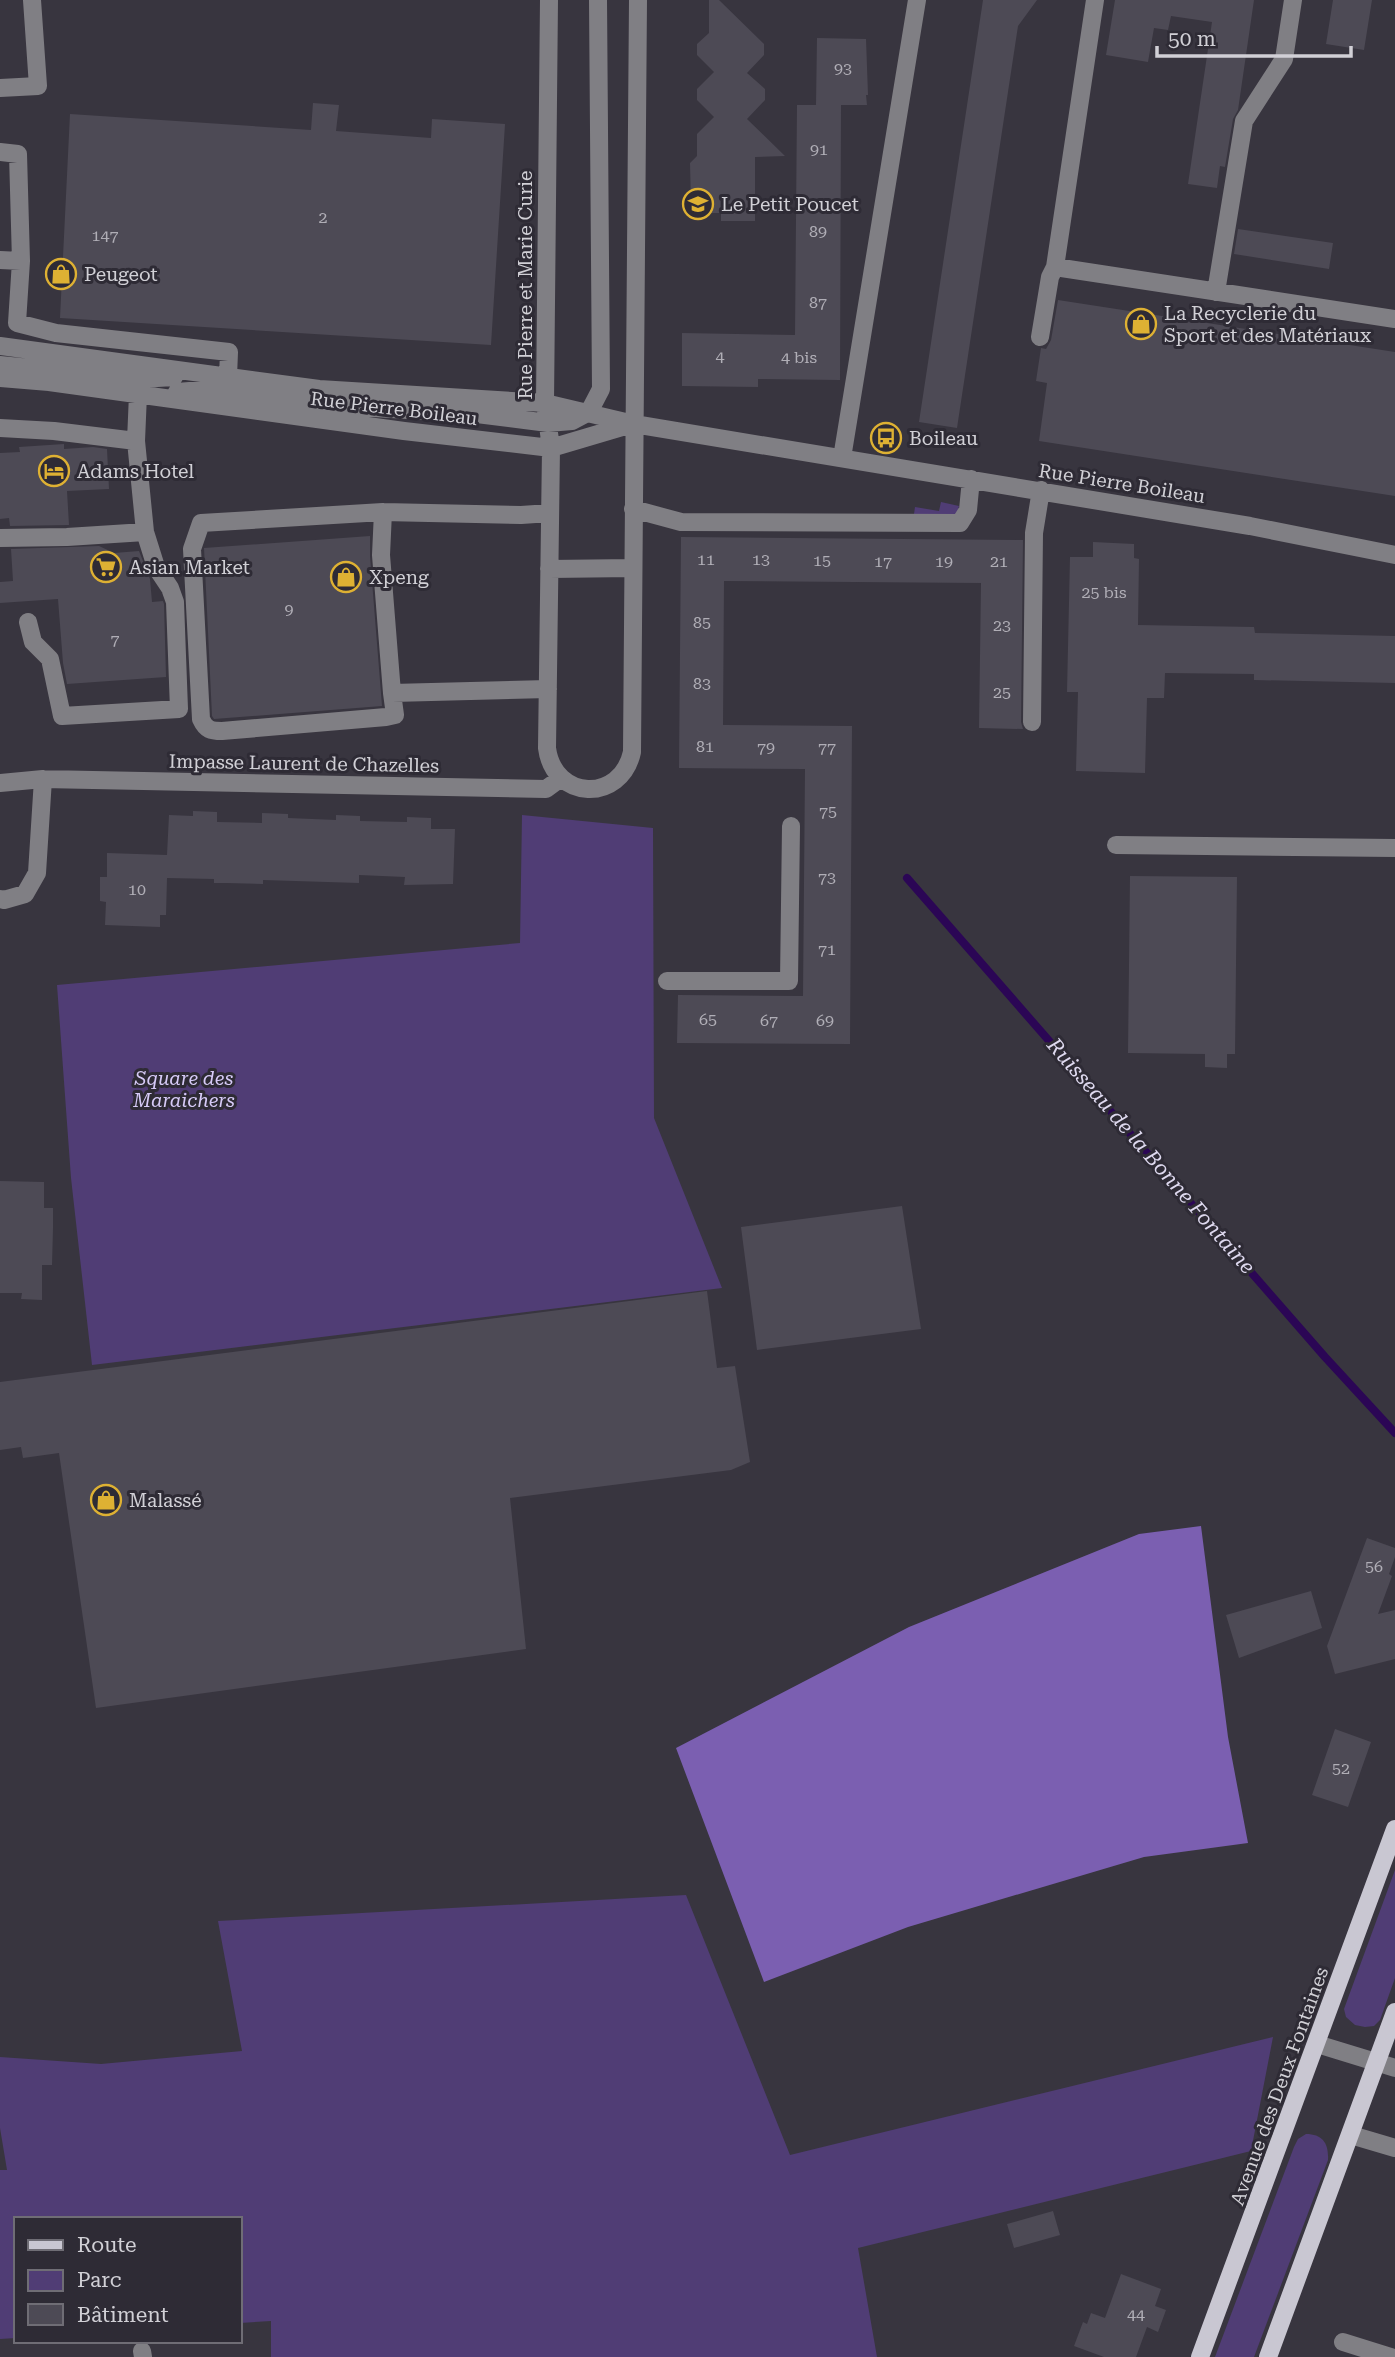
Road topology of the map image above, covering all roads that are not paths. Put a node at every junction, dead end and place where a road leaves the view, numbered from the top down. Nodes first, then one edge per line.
1 (32, 0) edge
2 (549, 0) edge
3 (598, 0) edge
4 (638, 0) edge
5 (918, 0) edge
6 (1095, 0) edge
7 (1293, 0) edge
8 (0, 88) edge
9 (0, 152) edge
10 (0, 260) edge
11 (21, 261) junction
12 (1055, 267) junction
13 (1216, 292) junction
14 (1395, 319) edge
15 (1041, 337) dead end
16 (0, 346) edge
17 (0, 365) edge
18 (209, 374) junction
19 (228, 377) junction
20 (0, 378) edge
21 (141, 394) junction
22 (545, 403) junction
23 (589, 412) junction
24 (548, 422) junction
25 (634, 424) junction
26 (0, 428) edge
27 (136, 441) junction
28 (551, 448) junction
29 (842, 458) junction
30 (971, 479) junction
31 (1041, 490) junction
32 (633, 509) junction
33 (383, 512) junction
34 (550, 513) junction
35 (145, 532) junction
36 (0, 538) edge
37 (1395, 555) edge
38 (633, 568) junction
39 (549, 569) junction
40 (29, 622) dead end
41 (548, 690) junction
42 (393, 693) junction
43 (1032, 722) dead end
44 (561, 778) junction
45 (43, 779) junction
46 (0, 783) edge
47 (791, 826) dead end
48 (1116, 845) dead end
49 (1395, 848) edge
50 (0, 899) edge
51 (667, 981) dead end
52 (1395, 1829) edge
53 (1395, 2012) edge
54 (1317, 2044) junction
55 (1377, 2063) junction
56 (1395, 2068) edge
57 (1351, 2135) junction
58 (1395, 2148) edge
59 (1343, 2342) dead end
60 (1200, 2357) edge
61 (1268, 2357) edge
62 (1391, 2357) edge

1 - 8 street
2 - 22 street, Rue Pierre et Marie Curie
3 - 23 street
4 - 25 street
5 - 29 street
6 - 12 street
7 - 13 street
9 - 11 street
10 - 11 street
11 - 19 street
12 - 13 street
12 - 15 street
13 - 14 street
16 - 18 street, Rue Pierre Boileau
17 - 18 street, Rue Pierre Boileau
18 - 19 street, Rue Pierre Boileau
19 - 22 street, Rue Pierre Boileau
20 - 21 street, Rue Pierre Boileau
21 - 24 street, Rue Pierre Boileau
21 - 27 street
21 - 28 street, Rue Pierre Boileau
22 - 23 street, Rue Pierre Boileau
22 - 24 street, Rue Pierre et Marie Curie
23 - 24 street, Rue Pierre Boileau
23 - 25 street, Rue Pierre Boileau
24 - 28 street, Rue Pierre et Marie Curie
25 - 28 street, Rue Pierre Boileau
25 - 29 street, Rue Pierre Boileau
25 - 32 street
26 - 27 street
27 - 35 street
28 - 34 street, Rue Pierre et Marie Curie
29 - 30 street, Rue Pierre Boileau
30 - 31 street, Rue Pierre Boileau
30 - 32 street
31 - 37 street, Rue Pierre Boileau
31 - 43 street
32 - 38 street
33 - 34 street
33 - 42 street
33 - 42 street
34 - 39 street, Rue Pierre et Marie Curie
35 - 36 street
35 - 40 street
38 - 39 street
38 - 44 street
39 - 41 street, Rue Pierre et Marie Curie
41 - 42 street
41 - 44 street, Rue Pierre et Marie Curie
44 - 45 street, Impasse Laurent de Chazelles
45 - 46 street, Impasse Laurent de Chazelles
45 - 50 street
47 - 51 street
48 - 49 street
52 - 54 main road, Avenue des Deux Fontaines
53 - 55 main road
54 - 55 street
54 - 60 main road, Avenue des Deux Fontaines
55 - 56 street
55 - 57 main road
57 - 58 street
57 - 61 main road
59 - 62 street

